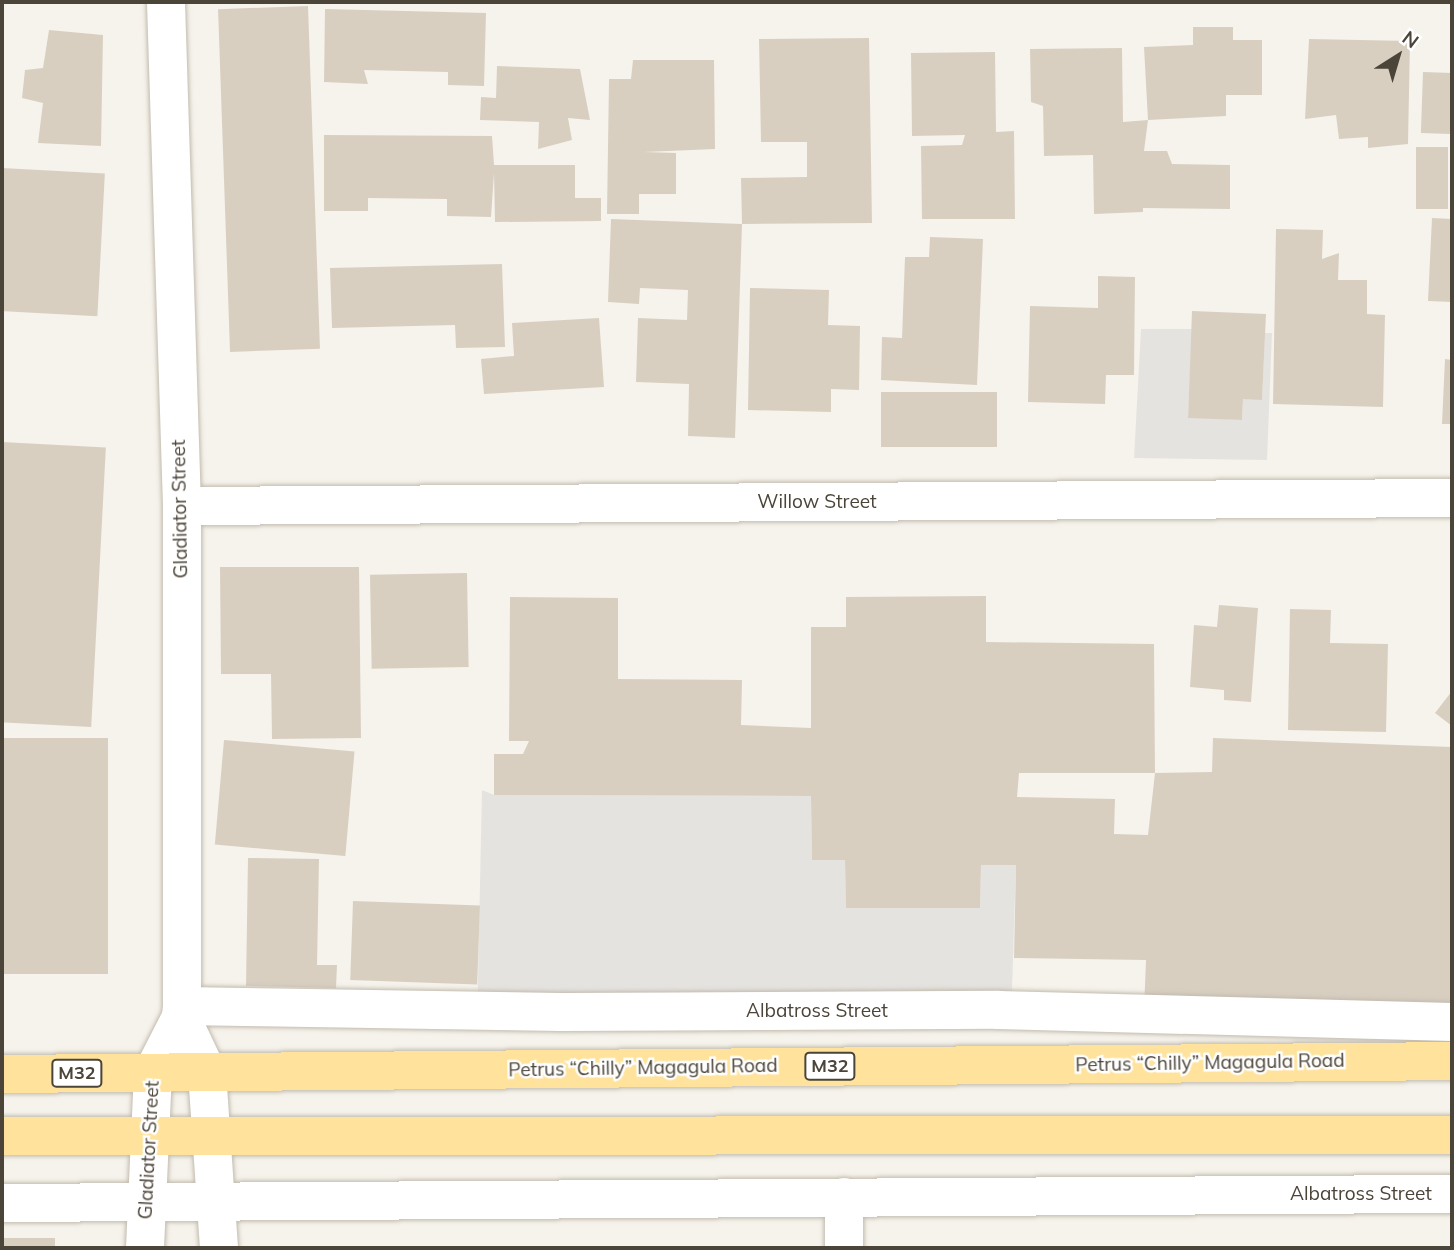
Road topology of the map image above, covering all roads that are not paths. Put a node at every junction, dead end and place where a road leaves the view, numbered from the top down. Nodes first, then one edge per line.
1 (166, 2) edge
2 (1452, 498) edge
3 (181, 506) junction
4 (181, 1012) junction
5 (1452, 1022) edge
6 (1452, 1060) edge
7 (153, 1072) junction
8 (207, 1072) junction
9 (2, 1074) edge
10 (1452, 1135) edge
11 (2, 1136) edge
12 (150, 1136) junction
13 (214, 1136) junction
14 (1452, 1194) edge
15 (844, 1197) junction
16 (145, 1202) junction
17 (220, 1202) junction
18 (2, 1203) edge
19 (145, 1248) edge
20 (219, 1248) edge
21 (844, 1248) edge

1 - 3 street, Gladiator Street
2 - 3 street, Willow Street
3 - 4 street, Gladiator Street
4 - 5 street, Albatross Street
4 - 7 street, Gladiator Street
4 - 8 street, Gladiator Street
6 - 8 main road, Petrus “Chilly” Magagula Road / M32
7 - 8 main road, Petrus “Chilly” Magagula Road / M32
7 - 9 main road, Petrus “Chilly” Magagula Road / M32
7 - 12 street, Gladiator Street
8 - 13 street, Gladiator Street
10 - 13 main road
11 - 12 main road
12 - 13 main road
12 - 16 street, Gladiator Street
13 - 17 street, Gladiator Street
14 - 15 street, Albatross Street
15 - 17 street, Albatross Street
15 - 21 street
16 - 17 street, Albatross Street
16 - 18 street
16 - 19 street, Gladiator Street
17 - 20 street, Gladiator Street

